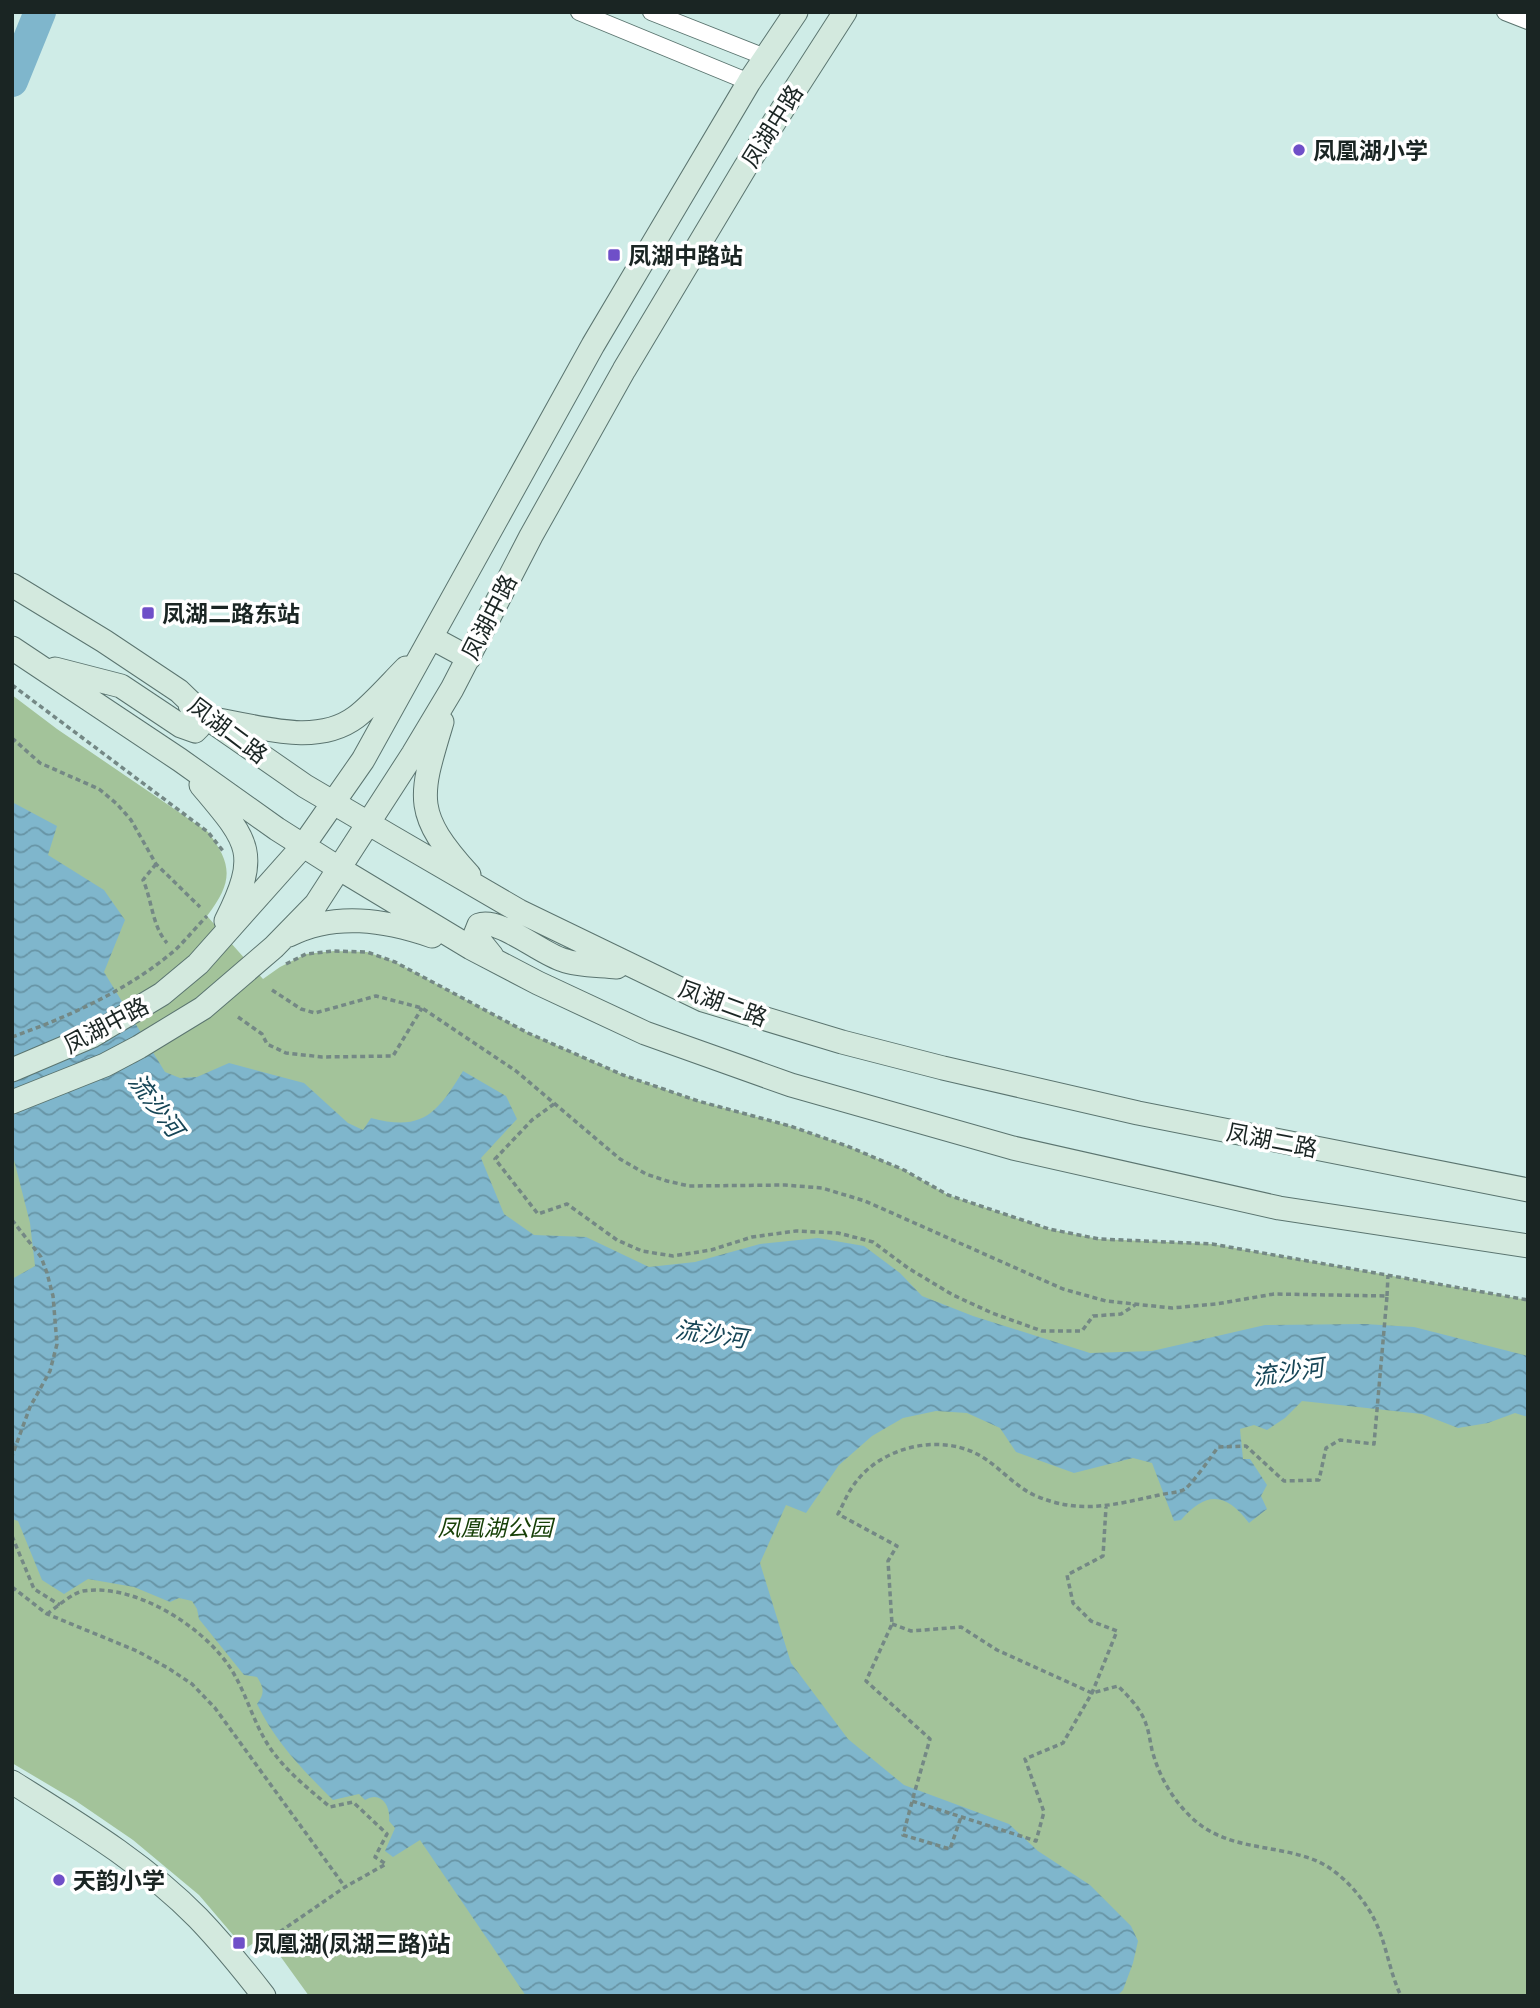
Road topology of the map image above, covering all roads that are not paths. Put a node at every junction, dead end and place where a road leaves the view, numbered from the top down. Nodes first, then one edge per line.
1 (579, 12) edge
2 (650, 12) edge
3 (796, 12) edge
4 (845, 12) edge
5 (1505, 12) edge
6 (1528, 20) edge
7 (765, 57) junction
8 (749, 82) junction
9 (12, 585) edge
10 (428, 645) junction
11 (12, 648) edge
12 (469, 658) junction
13 (38, 665) junction
14 (452, 689) junction
15 (179, 691) junction
16 (207, 718) junction
17 (180, 760) junction
18 (335, 802) junction
19 (369, 824) junction
20 (303, 846) junction
21 (340, 869) junction
22 (485, 893) junction
23 (471, 948) junction
24 (212, 949) junction
25 (499, 963) junction
26 (252, 967) junction
27 (638, 969) junction
28 (12, 1070) edge
29 (12, 1102) edge
30 (1528, 1190) edge
31 (1528, 1230) edge
32 (1472, 1237) junction
33 (1528, 1246) edge
34 (12, 1782) edge
35 (264, 1996) edge

1 - 8 street
2 - 7 street
3 - 7 street, 凤湖中路
4 - 12 street, 凤湖中路
5 - 6 street
7 - 8 street, 凤湖中路
8 - 10 street, 凤湖中路
9 - 15 street, 凤湖二路
10 - 12 street
10 - 16 street
10 - 18 street, 凤湖中路
11 - 13 street
12 - 14 street, 凤湖中路
13 - 15 street
13 - 17 street
14 - 19 street, 凤湖中路
14 - 22 street
15 - 16 street, 凤湖二路
16 - 18 street, 凤湖二路
17 - 20 street
17 - 24 street
18 - 19 street, 凤湖二路
18 - 20 street, 凤湖中路
19 - 21 street, 凤湖中路
19 - 22 street, 凤湖二路
20 - 21 street
20 - 24 street, 凤湖中路
21 - 23 street
21 - 26 street, 凤湖中路
22 - 27 street, 凤湖二路
23 - 25 street
23 - 26 street
24 - 28 street, 凤湖中路
25 - 27 street
25 - 32 street
26 - 29 street, 凤湖中路
27 - 30 street, 凤湖二路
31 - 32 street
32 - 33 street
34 - 35 street

